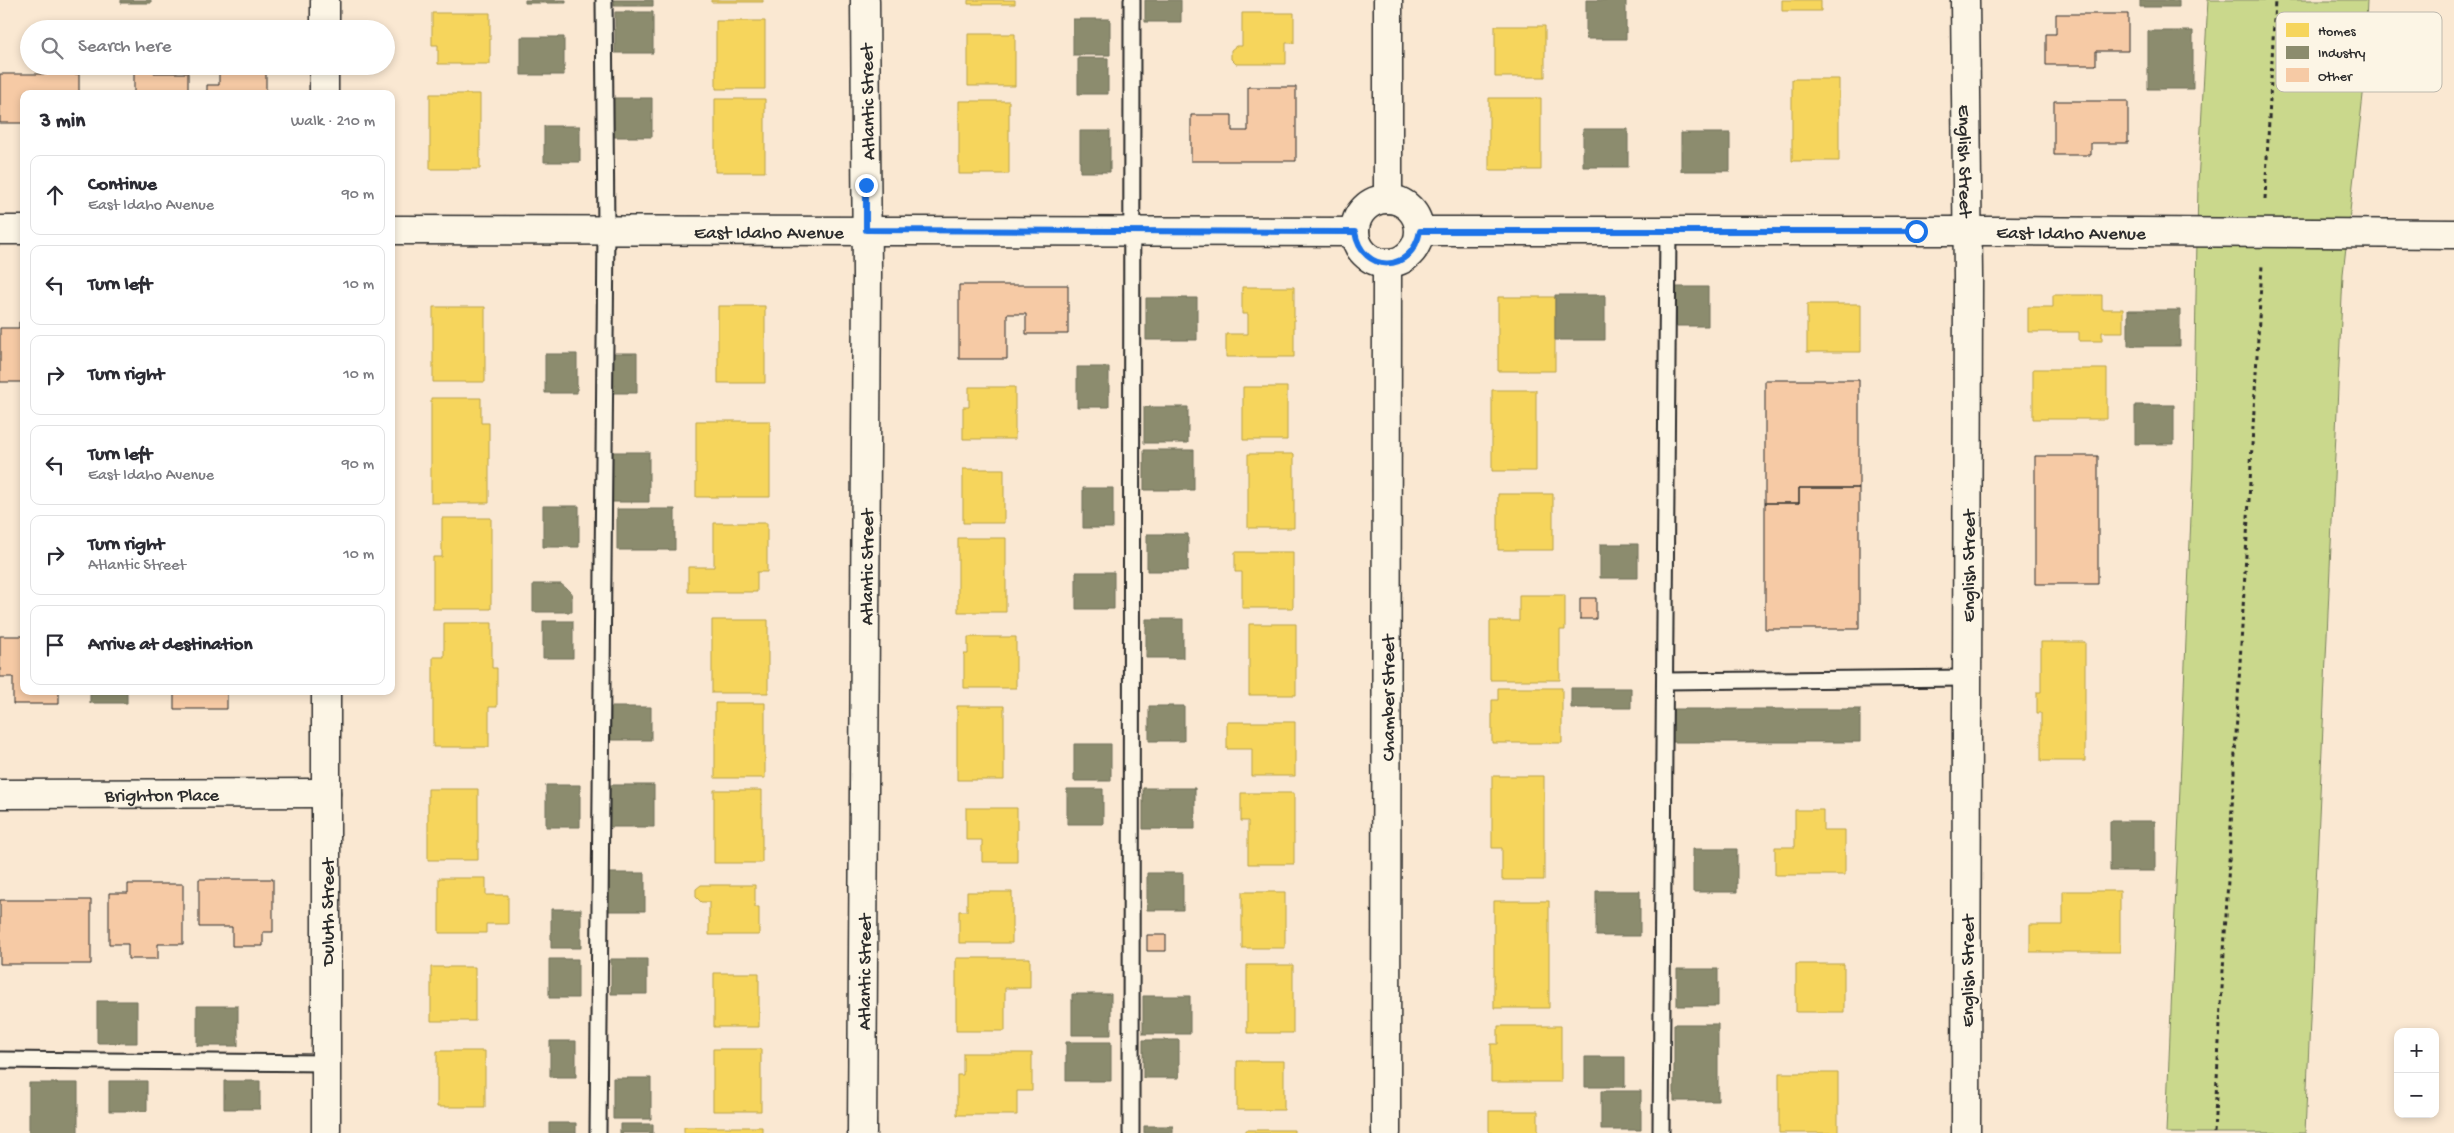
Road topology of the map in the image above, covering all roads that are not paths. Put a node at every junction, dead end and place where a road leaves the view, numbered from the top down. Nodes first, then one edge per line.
1 (325, 0) edge
2 (604, 0) edge
3 (865, 0) edge
4 (1132, 0) edge
5 (1388, 0) edge
6 (1965, 0) edge
7 (325, 20) edge
8 (324, 75) edge
9 (324, 90) edge
10 (1388, 199) junction
11 (0, 230) edge
12 (20, 230) edge
13 (395, 230) edge
14 (606, 230) junction
15 (866, 230) junction
16 (1134, 230) junction
17 (1420, 231) junction
18 (1668, 231) junction
19 (1968, 231) junction
20 (1355, 232) junction
21 (2454, 234) edge
22 (1387, 263) junction
23 (1966, 678) junction
24 (1665, 681) junction
25 (326, 695) edge
26 (326, 793) junction
27 (0, 794) edge
28 (0, 1060) edge
29 (326, 1063) junction
30 (326, 1133) edge
31 (598, 1133) edge
32 (862, 1133) edge
33 (1131, 1133) edge
34 (1386, 1133) edge
35 (1661, 1133) edge
36 (1966, 1133) edge

1 - 7 street
2 - 14 lane
3 - 15 street, Atlantic Street
4 - 16 lane
5 - 10 street
6 - 19 street, English Street
8 - 9 street
10 - 17 street
10 - 20 street
11 - 12 street
13 - 14 street, East Idaho Avenue
14 - 15 street, East Idaho Avenue
14 - 31 lane
15 - 16 street, East Idaho Avenue
15 - 32 street, Atlantic Street
16 - 20 street, East Idaho Avenue
16 - 33 lane
17 - 18 street, East Idaho Avenue
17 - 22 street
18 - 19 street, East Idaho Avenue
18 - 24 lane
19 - 21 street, East Idaho Avenue
19 - 23 street, English Street
20 - 22 street
22 - 34 street, Chamber Street
23 - 24 lane
23 - 36 street, English Street
24 - 35 lane
25 - 26 street, Duluth Street
26 - 27 street, Brighton Place
26 - 29 street, Duluth Street
28 - 29 lane
29 - 30 street, Duluth Street

